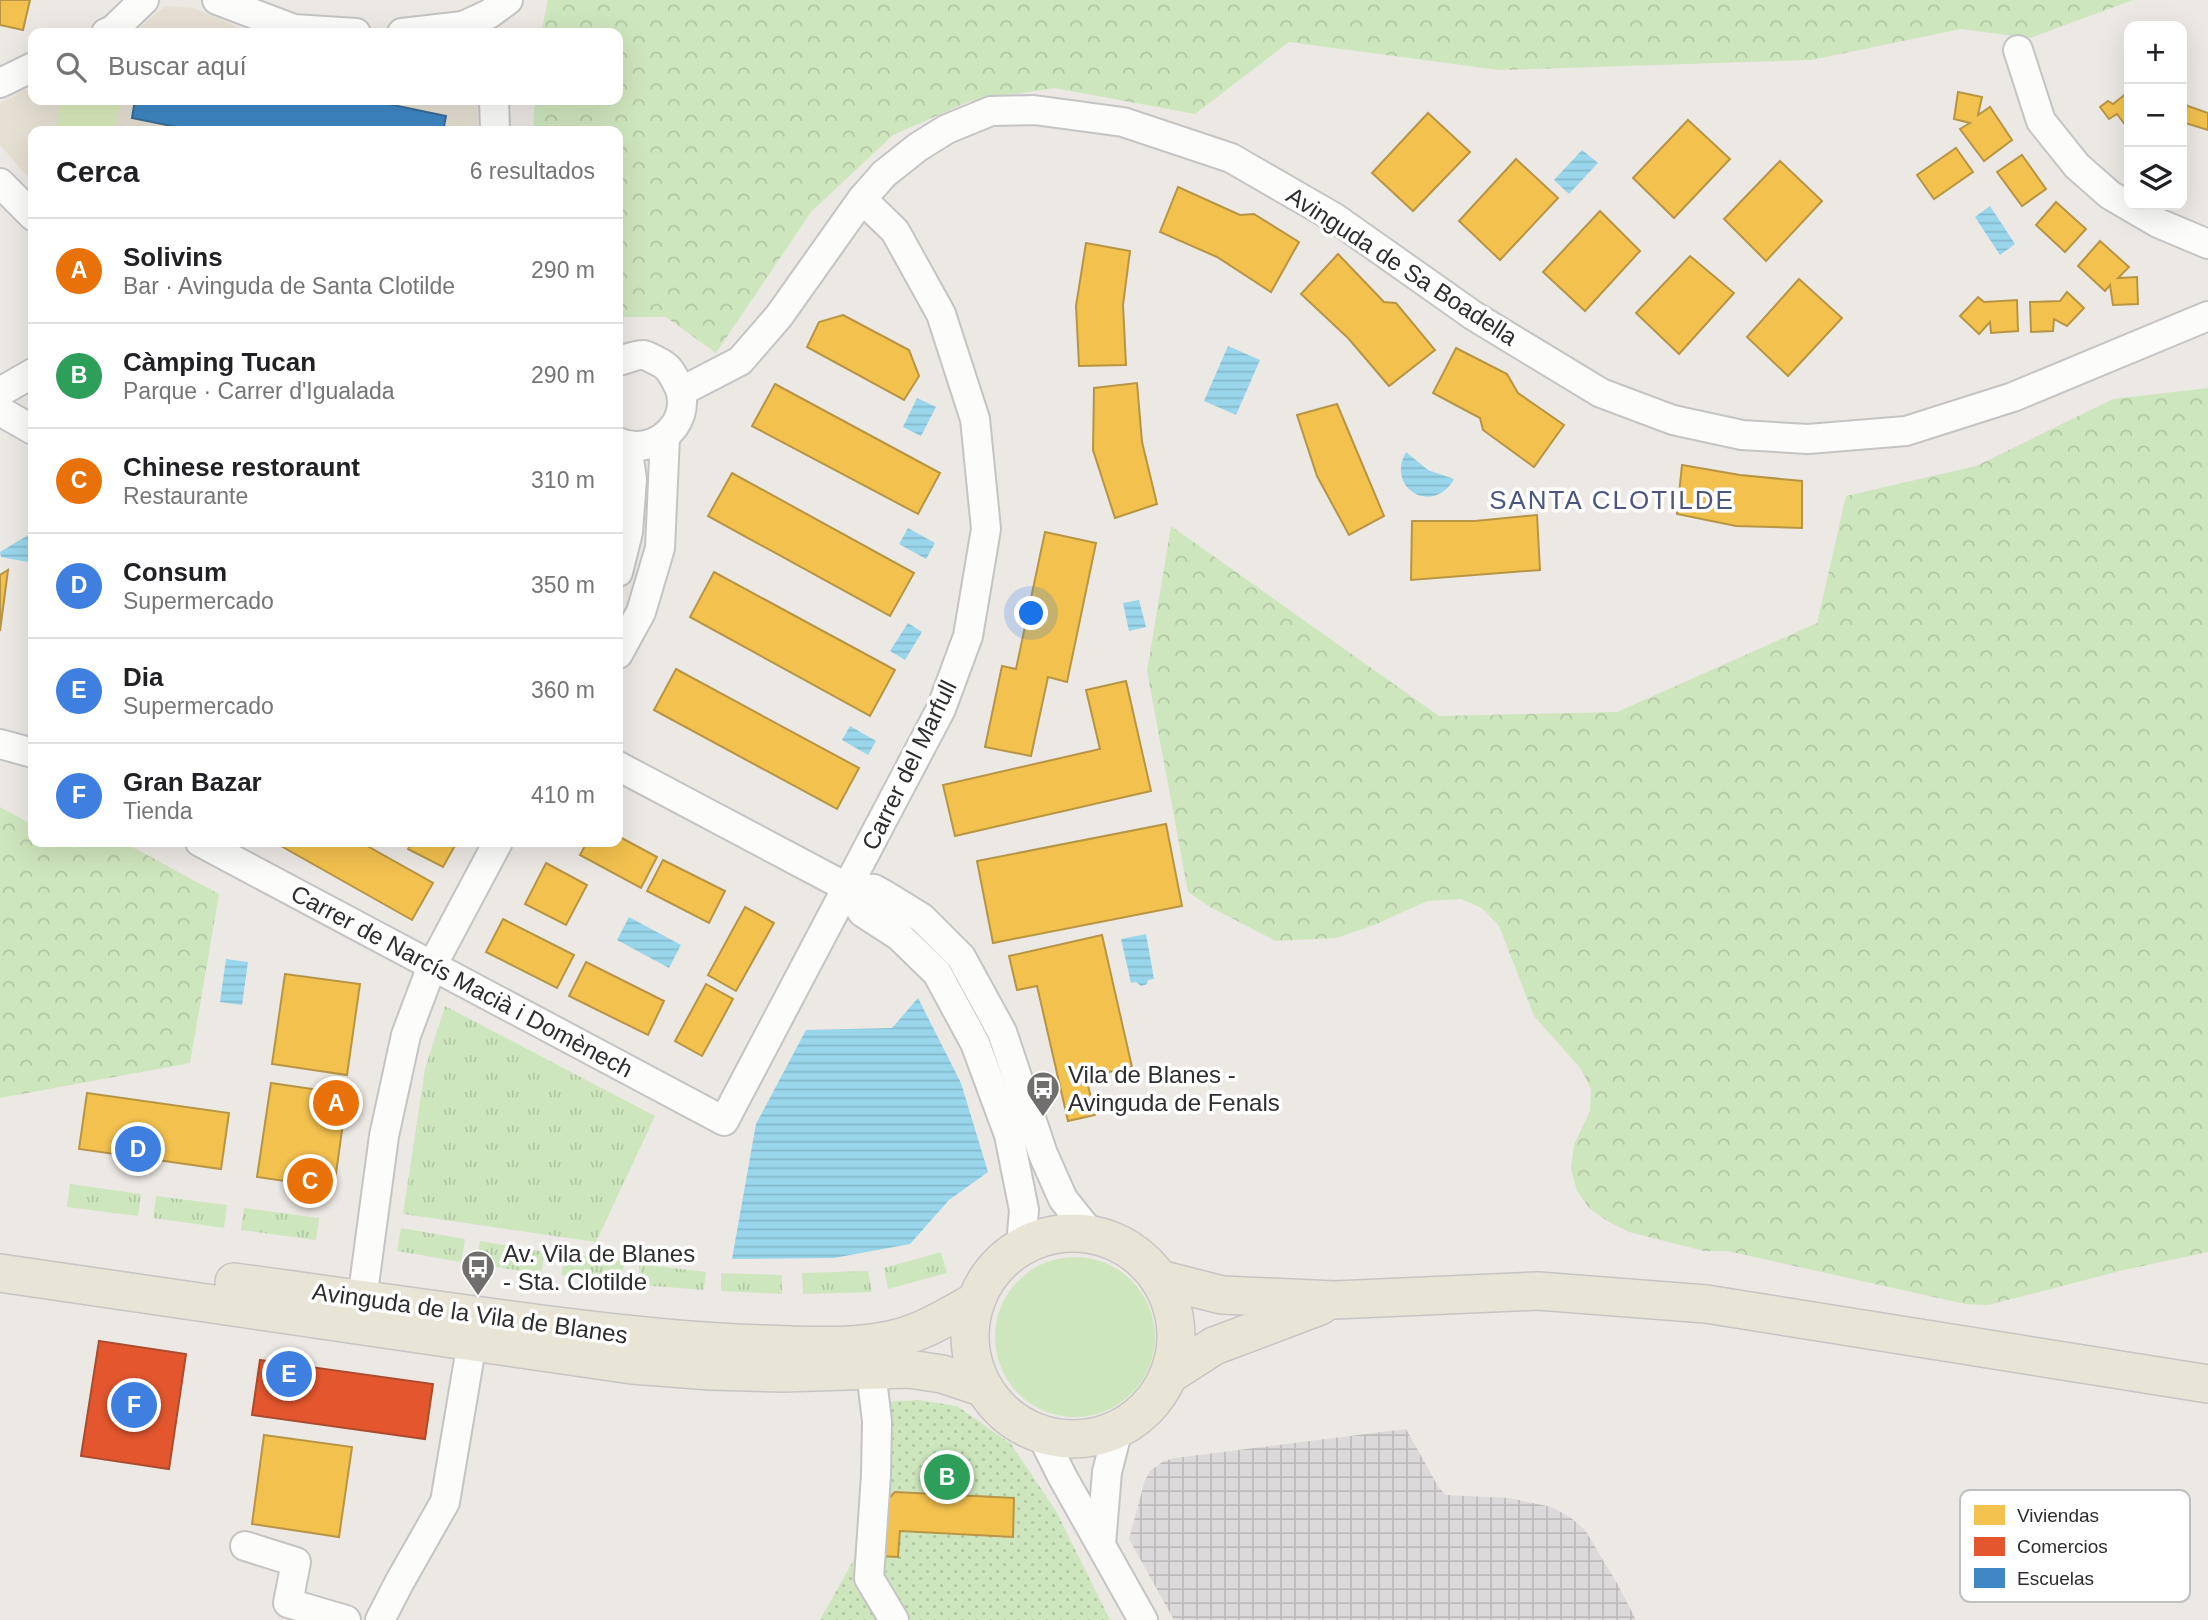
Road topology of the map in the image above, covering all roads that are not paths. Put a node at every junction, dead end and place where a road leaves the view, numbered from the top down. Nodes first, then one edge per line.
1 (144, 0) edge
2 (217, 0) edge
3 (509, 0) edge
4 (115, 28) edge
5 (291, 28) edge
6 (471, 28) edge
7 (503, 28) edge
8 (2018, 50) dead end
9 (28, 69) edge
10 (0, 83) edge
11 (494, 105) edge
12 (495, 126) edge
13 (0, 183) edge
14 (862, 199) junction
15 (28, 211) edge
16 (2208, 244) edge
17 (2206, 314) edge
18 (623, 361) edge
19 (28, 376) edge
20 (682, 391) junction
21 (0, 392) edge
22 (0, 411) edge
23 (28, 427) edge
24 (665, 438) junction
25 (623, 444) edge
26 (623, 448) edge
27 (623, 552) edge
28 (623, 645) edge
29 (0, 744) edge
30 (28, 744) edge
31 (623, 769) edge
32 (209, 847) edge
33 (495, 847) edge
34 (848, 888) junction
35 (432, 966) junction
36 (724, 1121) joint
37 (1091, 1234) junction
38 (1021, 1246) junction
39 (0, 1250) edge
40 (0, 1273) edge
41 (1159, 1279) junction
42 (362, 1300) junction
43 (1335, 1300) junction
44 (976, 1301) junction
45 (472, 1342) junction
46 (871, 1371) junction
47 (1169, 1375) junction
48 (2208, 1384) edge
49 (984, 1388) junction
50 (1118, 1429) junction
51 (1041, 1434) junction
52 (1101, 1544) junction
53 (245, 1546) dead end
54 (346, 1620) edge
55 (380, 1620) edge
56 (894, 1620) edge
57 (1143, 1620) edge

1 - 4 street
2 - 5 street
3 - 6 street
3 - 7 street
8 - 16 street
9 - 10 street
11 - 12 street
13 - 15 street
14 - 17 street, Avinguda de Sa Boadella
14 - 20 street, Avinguda de Sa Boadella
14 - 34 street, Carrer del Marfull
18 - 20 street
19 - 21 street
20 - 24 street
22 - 23 street
24 - 25 street
24 - 28 street
26 - 27 street
29 - 30 street
31 - 34 street
32 - 35 street, Carrer de Narcís Macià i Domènech
33 - 35 street
34 - 36 street, Carrer del Marfull
34 - 37 street
34 - 38 street
35 - 36 street, Carrer de Narcís Macià i Domènech
35 - 42 street
37 - 38 main road
37 - 41 main road
38 - 44 main road
39 - 42 main road, Avinguda de la Vila de Blanes
40 - 45 main road
41 - 43 main road
41 - 47 main road
42 - 44 main road, Avinguda de la Vila de Blanes
43 - 47 main road
43 - 48 main road
44 - 49 main road
45 - 46 main road
45 - 55 street
46 - 49 main road
46 - 56 street
47 - 50 main road
49 - 51 main road
50 - 51 main road
50 - 52 street
51 - 52 street
52 - 57 street
53 - 54 street

